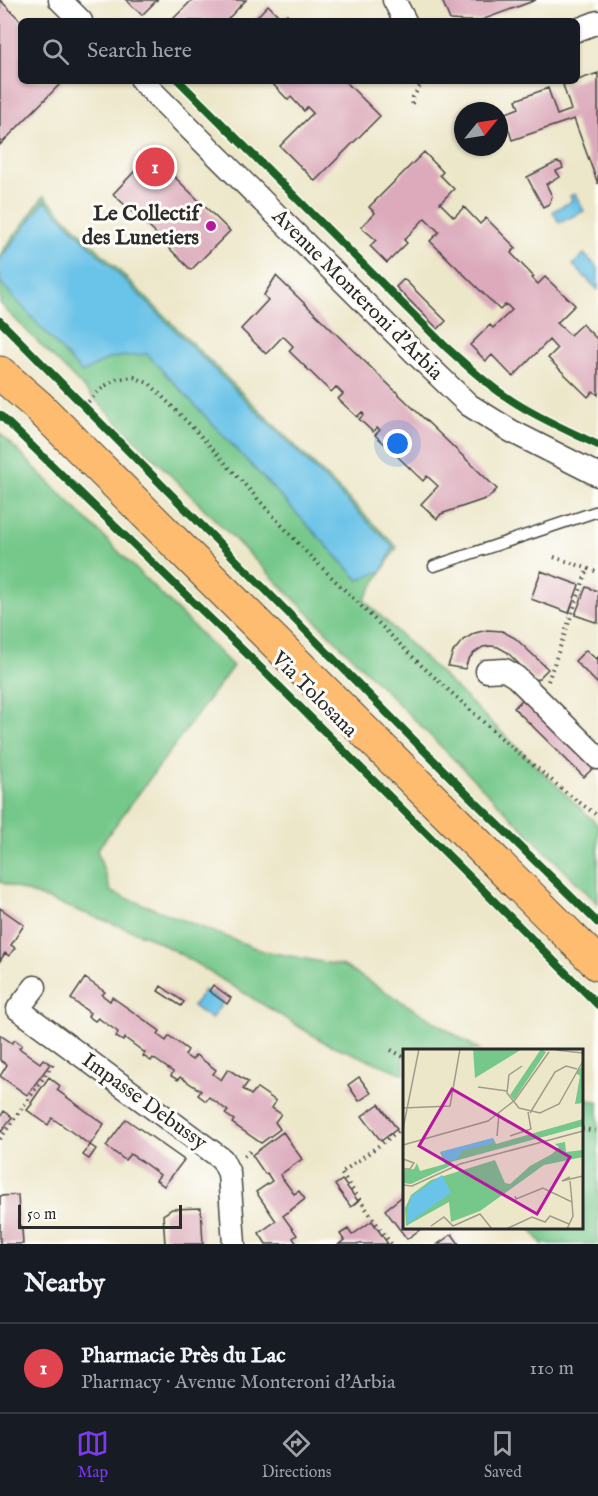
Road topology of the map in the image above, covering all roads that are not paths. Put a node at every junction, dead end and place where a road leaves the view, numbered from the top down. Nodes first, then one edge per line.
1 (60, 0) edge
2 (394, 0) edge
3 (78, 18) edge
4 (403, 18) edge
5 (598, 22) edge
6 (580, 29) edge
7 (145, 84) edge
8 (0, 373) edge
9 (598, 475) edge
10 (598, 511) edge
11 (434, 566) dead end
12 (487, 671) dead end
13 (598, 758) edge
14 (598, 964) edge
15 (36, 987) dead end
16 (234, 1244) edge

1 - 3 street
2 - 4 street
5 - 6 street
7 - 9 street, Avenue Monteroni d'Arbia
8 - 14 main road
10 - 11 lane
12 - 13 street
15 - 16 street, Impasse Debussy

